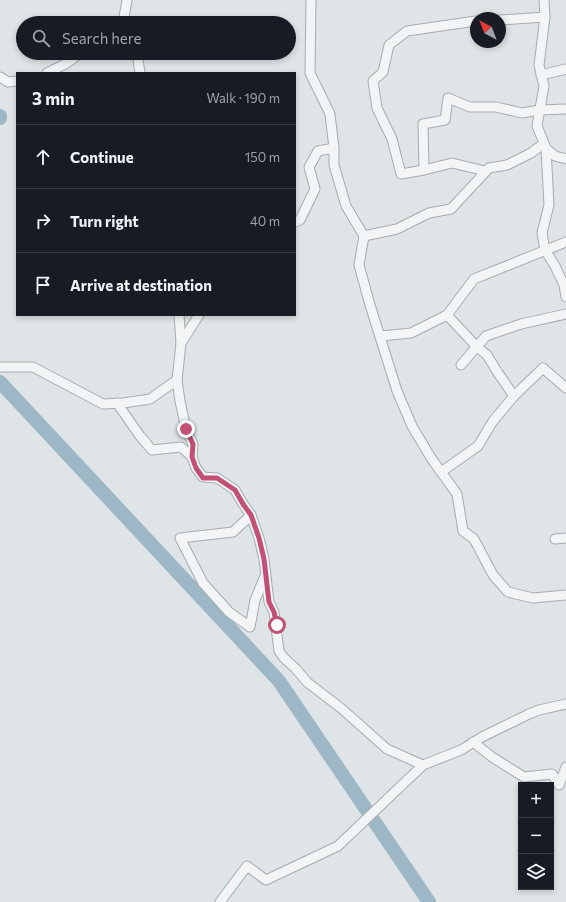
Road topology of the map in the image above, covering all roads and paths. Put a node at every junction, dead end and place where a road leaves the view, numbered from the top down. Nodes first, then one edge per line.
1 (127, 0) edge
2 (311, 0) edge
3 (544, 0) edge
4 (125, 16) edge
5 (545, 17) junction
6 (506, 20) edge
7 (470, 22) edge
8 (71, 60) edge
9 (138, 60) edge
10 (566, 68) edge
11 (49, 72) edge
12 (140, 72) edge
13 (541, 75) junction
14 (0, 77) edge
15 (16, 81) edge
16 (566, 109) edge
17 (540, 110) junction
18 (334, 148) junction
19 (546, 148) junction
20 (566, 159) edge
21 (424, 170) junction
22 (485, 172) junction
23 (296, 222) edge
24 (364, 236) junction
25 (566, 242) edge
26 (546, 250) junction
27 (566, 297) edge
28 (566, 314) edge
29 (447, 315) junction
30 (179, 316) edge
31 (198, 316) edge
32 (380, 336) junction
33 (181, 343) junction
34 (476, 347) junction
35 (461, 364) dead end
36 (0, 367) edge
37 (177, 380) junction
38 (566, 388) edge
39 (514, 396) junction
40 (117, 403) junction
41 (192, 457) junction
42 (441, 472) junction
43 (251, 515) junction
44 (566, 538) edge
45 (555, 539) dead end
46 (266, 574) junction
47 (566, 595) edge
48 (566, 706) edge
49 (473, 742) junction
50 (423, 765) junction
51 (566, 767) edge
52 (220, 902) edge

1 - 4 street
2 - 18 street
3 - 5 street
5 - 6 street
5 - 13 street
7 - 21 street
8 - 11 street
9 - 12 street
10 - 13 street
13 - 17 street
14 - 15 street
16 - 17 street
17 - 19 street
17 - 21 street
18 - 23 street
18 - 24 street
19 - 20 street
19 - 22 street
19 - 26 street
21 - 22 street
22 - 24 street
24 - 32 street
25 - 26 street
26 - 27 street
26 - 29 street
28 - 34 street
29 - 32 street
29 - 34 street
30 - 33 street
31 - 33 street
32 - 42 street
33 - 37 street
34 - 35 street
34 - 39 street
36 - 40 street
37 - 40 street
37 - 41 street
38 - 39 street
39 - 42 street
40 - 41 street
41 - 43 street
42 - 47 street
43 - 46 street
43 - 46 street
44 - 45 street
46 - 50 street
48 - 49 street
49 - 50 street
49 - 51 street
50 - 52 street

